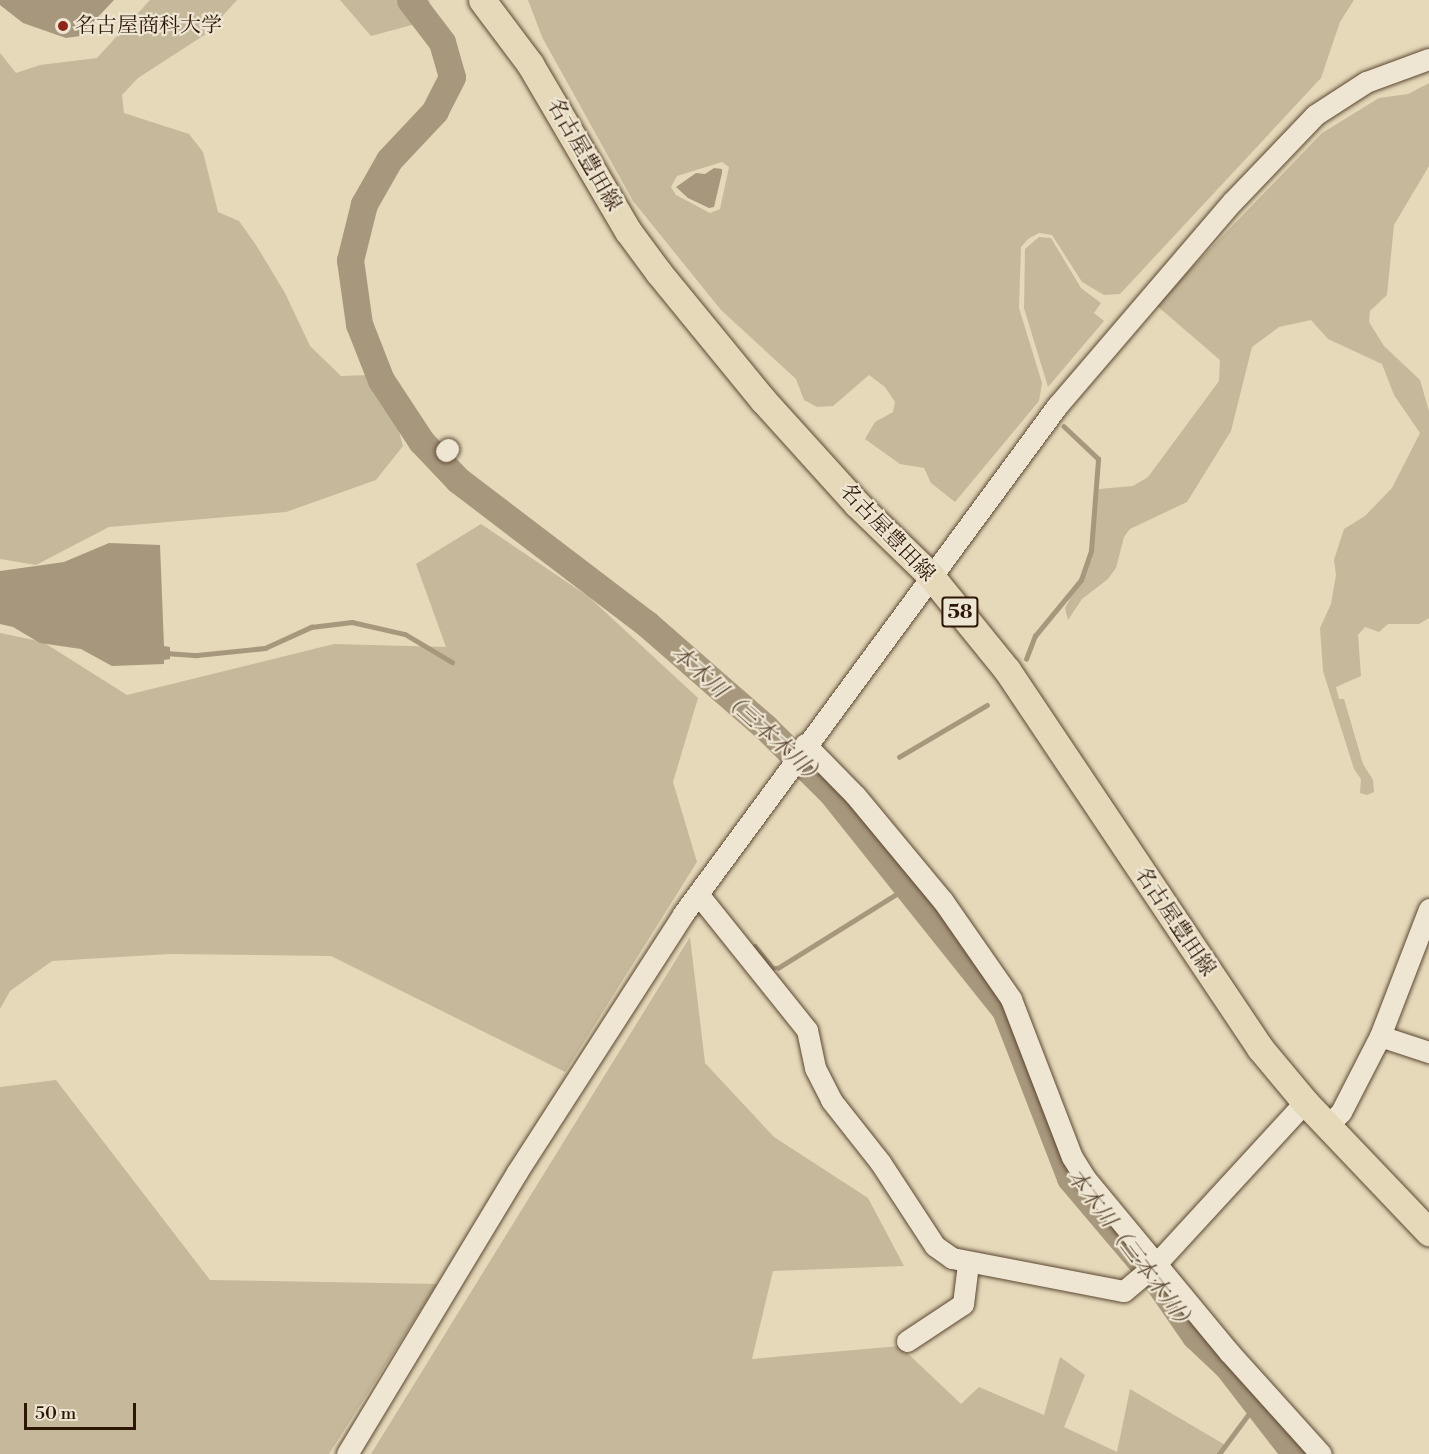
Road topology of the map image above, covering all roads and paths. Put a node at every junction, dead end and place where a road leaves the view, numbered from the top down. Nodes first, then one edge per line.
1 (482, 0) edge
2 (1429, 59) edge
3 (930, 575) junction
4 (805, 745) junction
5 (698, 894) junction
6 (1429, 909) edge
7 (1380, 1036) junction
8 (1429, 1052) edge
9 (1305, 1102) junction
10 (1327, 1126) junction
11 (1429, 1232) edge
12 (968, 1264) junction
13 (1155, 1265) junction
14 (908, 1341) dead end
15 (347, 1454) edge
16 (1321, 1454) edge

1 - 3 main road, 名古屋豊田線 / 58
2 - 3 street
3 - 4 street
3 - 9 main road, 名古屋豊田線 / 58
4 - 5 street
4 - 13 street
5 - 12 street
5 - 15 street
6 - 7 street
7 - 8 street
7 - 10 street
9 - 10 main road, 名古屋豊田線 / 58
9 - 13 street
10 - 11 main road, 名古屋豊田線 / 58
12 - 13 street
12 - 14 street
13 - 16 street

